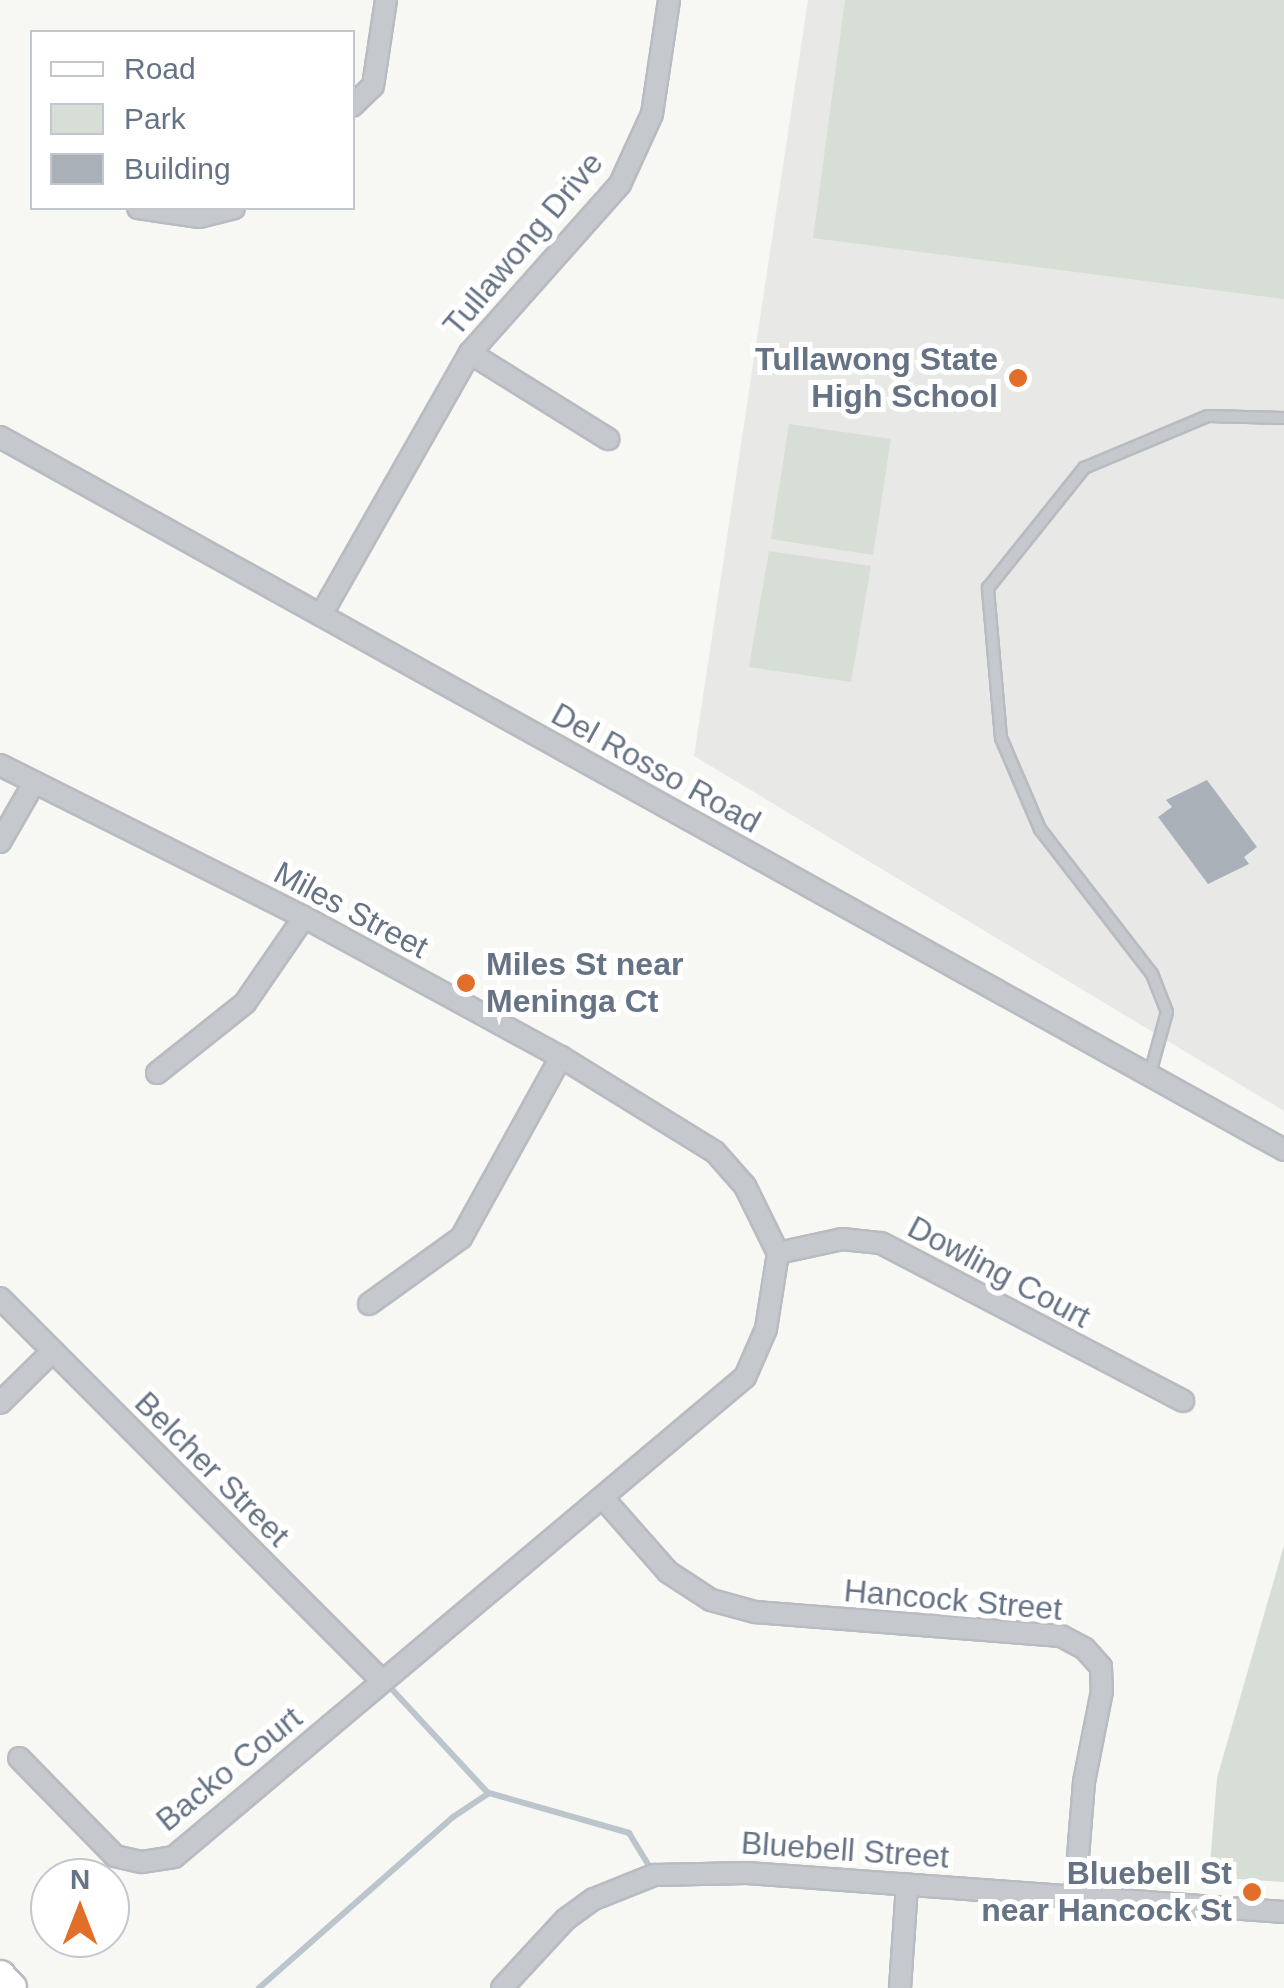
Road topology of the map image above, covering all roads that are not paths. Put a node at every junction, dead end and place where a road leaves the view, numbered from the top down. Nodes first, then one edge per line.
1 (386, 0) edge
2 (668, 0) edge
3 (355, 103) edge
4 (152, 210) edge
5 (226, 210) edge
6 (470, 353) junction
7 (1284, 418) edge
8 (0, 437) edge
9 (608, 438) dead end
10 (321, 615) junction
11 (0, 764) edge
12 (34, 783) junction
13 (0, 842) edge
14 (304, 917) junction
15 (561, 1057) junction
16 (157, 1073) dead end
17 (1149, 1078) junction
18 (1284, 1150) edge
19 (778, 1253) junction
20 (0, 1298) edge
21 (369, 1304) dead end
22 (52, 1351) junction
23 (1184, 1402) dead end
24 (0, 1403) edge
25 (602, 1498) junction
26 (382, 1681) junction
27 (20, 1758) dead end
28 (907, 1884) junction
29 (1075, 1895) junction
30 (1284, 1912) edge
31 (0, 1976) edge
32 (12, 1988) edge
33 (502, 1988) edge
34 (900, 1988) edge

1 - 3 street
2 - 6 street, Tullawong Drive
4 - 5 street
6 - 9 street
6 - 10 street, Tullawong Drive
7 - 17 lane
8 - 10 street, Del Rosso Road
10 - 17 street, Del Rosso Road
11 - 12 street, Miles Street
12 - 13 street
12 - 14 street, Miles Street
14 - 15 street, Miles Street
14 - 16 street
15 - 19 street, Miles Street
15 - 21 street
17 - 18 street, Del Rosso Road
19 - 23 street, Dowling Court
19 - 25 street
20 - 22 street, Belcher Street
22 - 24 street
22 - 26 street, Belcher Street
25 - 26 street
25 - 29 street, Hancock Street
26 - 27 street, Backo Court
28 - 29 street, Bluebell Street
28 - 33 street, Bluebell Street
28 - 34 street
29 - 30 street, Bluebell Street
31 - 32 main road

